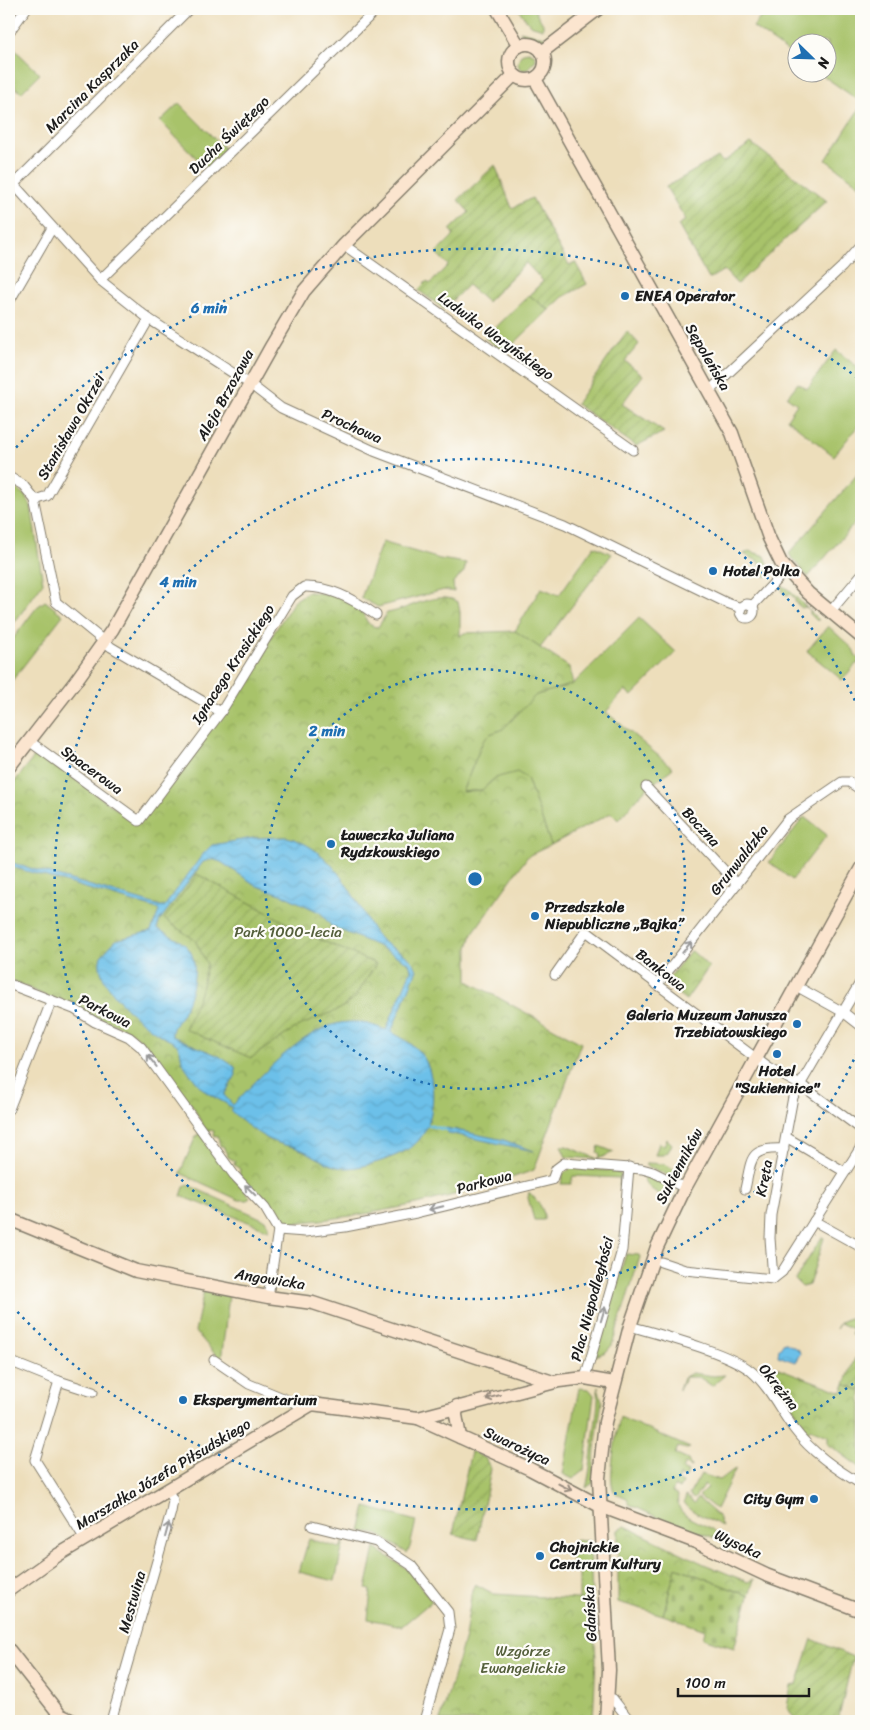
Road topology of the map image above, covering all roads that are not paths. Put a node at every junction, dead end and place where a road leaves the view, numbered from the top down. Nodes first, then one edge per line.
1 (26, 9) edge
2 (189, 9) edge
3 (377, 9) edge
4 (497, 9) edge
5 (598, 9) edge
6 (9, 32) edge
7 (518, 46) junction
8 (542, 52) junction
9 (514, 75) junction
10 (535, 79) junction
11 (11, 182) edge
12 (52, 228) junction
13 (344, 245) junction
14 (861, 245) edge
15 (100, 280) junction
16 (9, 302) edge
17 (149, 319) junction
18 (250, 384) junction
19 (709, 392) junction
20 (632, 450) dead end
21 (9, 477) edge
22 (35, 500) junction
23 (786, 570) junction
24 (861, 575) edge
25 (830, 612) junction
26 (376, 615) dead end
27 (861, 637) edge
28 (105, 642) junction
29 (221, 712) junction
30 (29, 741) junction
31 (9, 767) edge
32 (646, 787) dead end
33 (861, 790) edge
34 (139, 821) joint
35 (861, 868) edge
36 (737, 884) junction
37 (555, 974) dead end
38 (861, 981) edge
39 (9, 984) edge
40 (657, 986) junction
41 (796, 986) junction
42 (51, 1002) junction
43 (843, 1012) junction
44 (861, 1026) edge
45 (756, 1058) junction
46 (799, 1084) junction
47 (9, 1109) edge
48 (861, 1129) edge
49 (786, 1137) junction
50 (861, 1147) edge
51 (784, 1149) junction
52 (629, 1167) junction
53 (845, 1172) junction
54 (685, 1188) junction
55 (744, 1189) dead end
56 (9, 1219) edge
57 (814, 1221) junction
58 (278, 1230) junction
59 (861, 1247) edge
60 (661, 1262) dead end
61 (773, 1280) junction
62 (268, 1297) junction
63 (630, 1326) junction
64 (214, 1360) dead end
65 (9, 1361) edge
66 (526, 1372) junction
67 (585, 1378) junction
68 (59, 1382) junction
69 (554, 1382) junction
70 (614, 1383) junction
71 (529, 1387) junction
72 (93, 1392) dead end
73 (457, 1406) junction
74 (305, 1407) junction
75 (418, 1418) junction
76 (460, 1437) junction
77 (861, 1484) edge
78 (168, 1491) junction
79 (600, 1506) junction
80 (312, 1526) dead end
81 (85, 1539) junction
82 (9, 1590) edge
83 (861, 1611) edge
84 (9, 1650) edge
85 (608, 1698) junction
86 (73, 1721) edge
87 (111, 1721) edge
88 (424, 1721) edge
89 (606, 1721) edge
90 (630, 1721) edge

1 - 6 street
2 - 11 street, Marcina Kasprzaka
3 - 15 street, Ducha Świętego
4 - 7 street
5 - 8 street
7 - 8 street
7 - 9 street
8 - 10 street
9 - 10 street
9 - 13 street, Aleja Brzozowa
10 - 19 street, Sępoleńska
11 - 12 street, Prochowa
12 - 15 street, Prochowa
12 - 16 street
13 - 18 street, Aleja Brzozowa
13 - 20 street, Ludwika Waryńskiego
14 - 19 street
15 - 17 street, Prochowa
17 - 18 street, Prochowa
17 - 22 street, Stanisława Okrzei
18 - 23 street, Prochowa
18 - 28 street, Aleja Brzozowa
19 - 23 street, Sępoleńska
21 - 22 street
22 - 28 street, Stanisława Okrzei
23 - 25 street, Sępoleńska
24 - 25 street
25 - 27 street, Sępoleńska
26 - 29 street, Ignacego Krasickiego
28 - 29 street, Stanisława Okrzei
28 - 30 street, Aleja Brzozowa
29 - 34 street, Ignacego Krasickiego
30 - 31 street, Aleja Brzozowa
30 - 34 street, Spacerowa
32 - 36 street, Boczna
33 - 36 street, Grunwaldzka
35 - 41 street, Sukienników
40 -> 36 street, Grunwaldzka
37 - 40 street, Bankowa
38 - 43 street, Kręta
39 - 42 street, Parkowa
40 - 45 street, Bankowa
41 - 43 street
41 - 45 street, Sukienników
42 - 47 street
58 -> 42 street, Parkowa
43 - 44 street
43 - 46 street, Kręta
45 - 46 street, Bankowa
45 - 54 street, Sukienników
46 - 48 street, Bankowa
46 - 49 street, Kręta
49 - 51 street, Kręta
49 - 53 street
50 - 53 street
51 - 55 street
51 - 61 street, Kręta
52 - 54 street, Parkowa
52 -> 58 street, Parkowa
67 -> 52 street, Plac Niepodległości
53 - 57 street
54 - 63 street, Sukienników
56 - 62 street, Angowicka
57 - 59 street
57 - 61 street
58 - 62 street
60 - 61 street
62 - 66 street, Angowicka
63 - 70 street, Sukienników
63 - 77 street, Okrężna
64 - 74 street
65 - 68 street
66 - 69 street, Angowicka
66 - 71 street
67 - 69 street, Marszałka Józefa Piłsudskiego
67 - 70 street, Marszałka Józefa Piłsudskiego
68 - 72 street
68 - 81 street
69 - 71 street, Marszałka Józefa Piłsudskiego
70 - 79 street, Sukienników
71 -> 73 street, Marszałka Józefa Piłsudskiego
73 - 75 street, Marszałka Józefa Piłsudskiego
73 - 76 street
74 - 75 street, Marszałka Józefa Piłsudskiego
74 - 78 street, Marszałka Józefa Piłsudskiego
75 - 76 street, Swarożyca
76 -> 79 street, Swarożyca
78 - 81 street, Marszałka Józefa Piłsudskiego
87 -> 78 street, Mestwina
79 - 83 street, Wysoka
79 - 85 street, Gdańska
80 - 88 street
81 - 82 street, Marszałka Józefa Piłsudskiego
84 - 86 street
85 - 89 street, Gdańska
85 - 90 street

